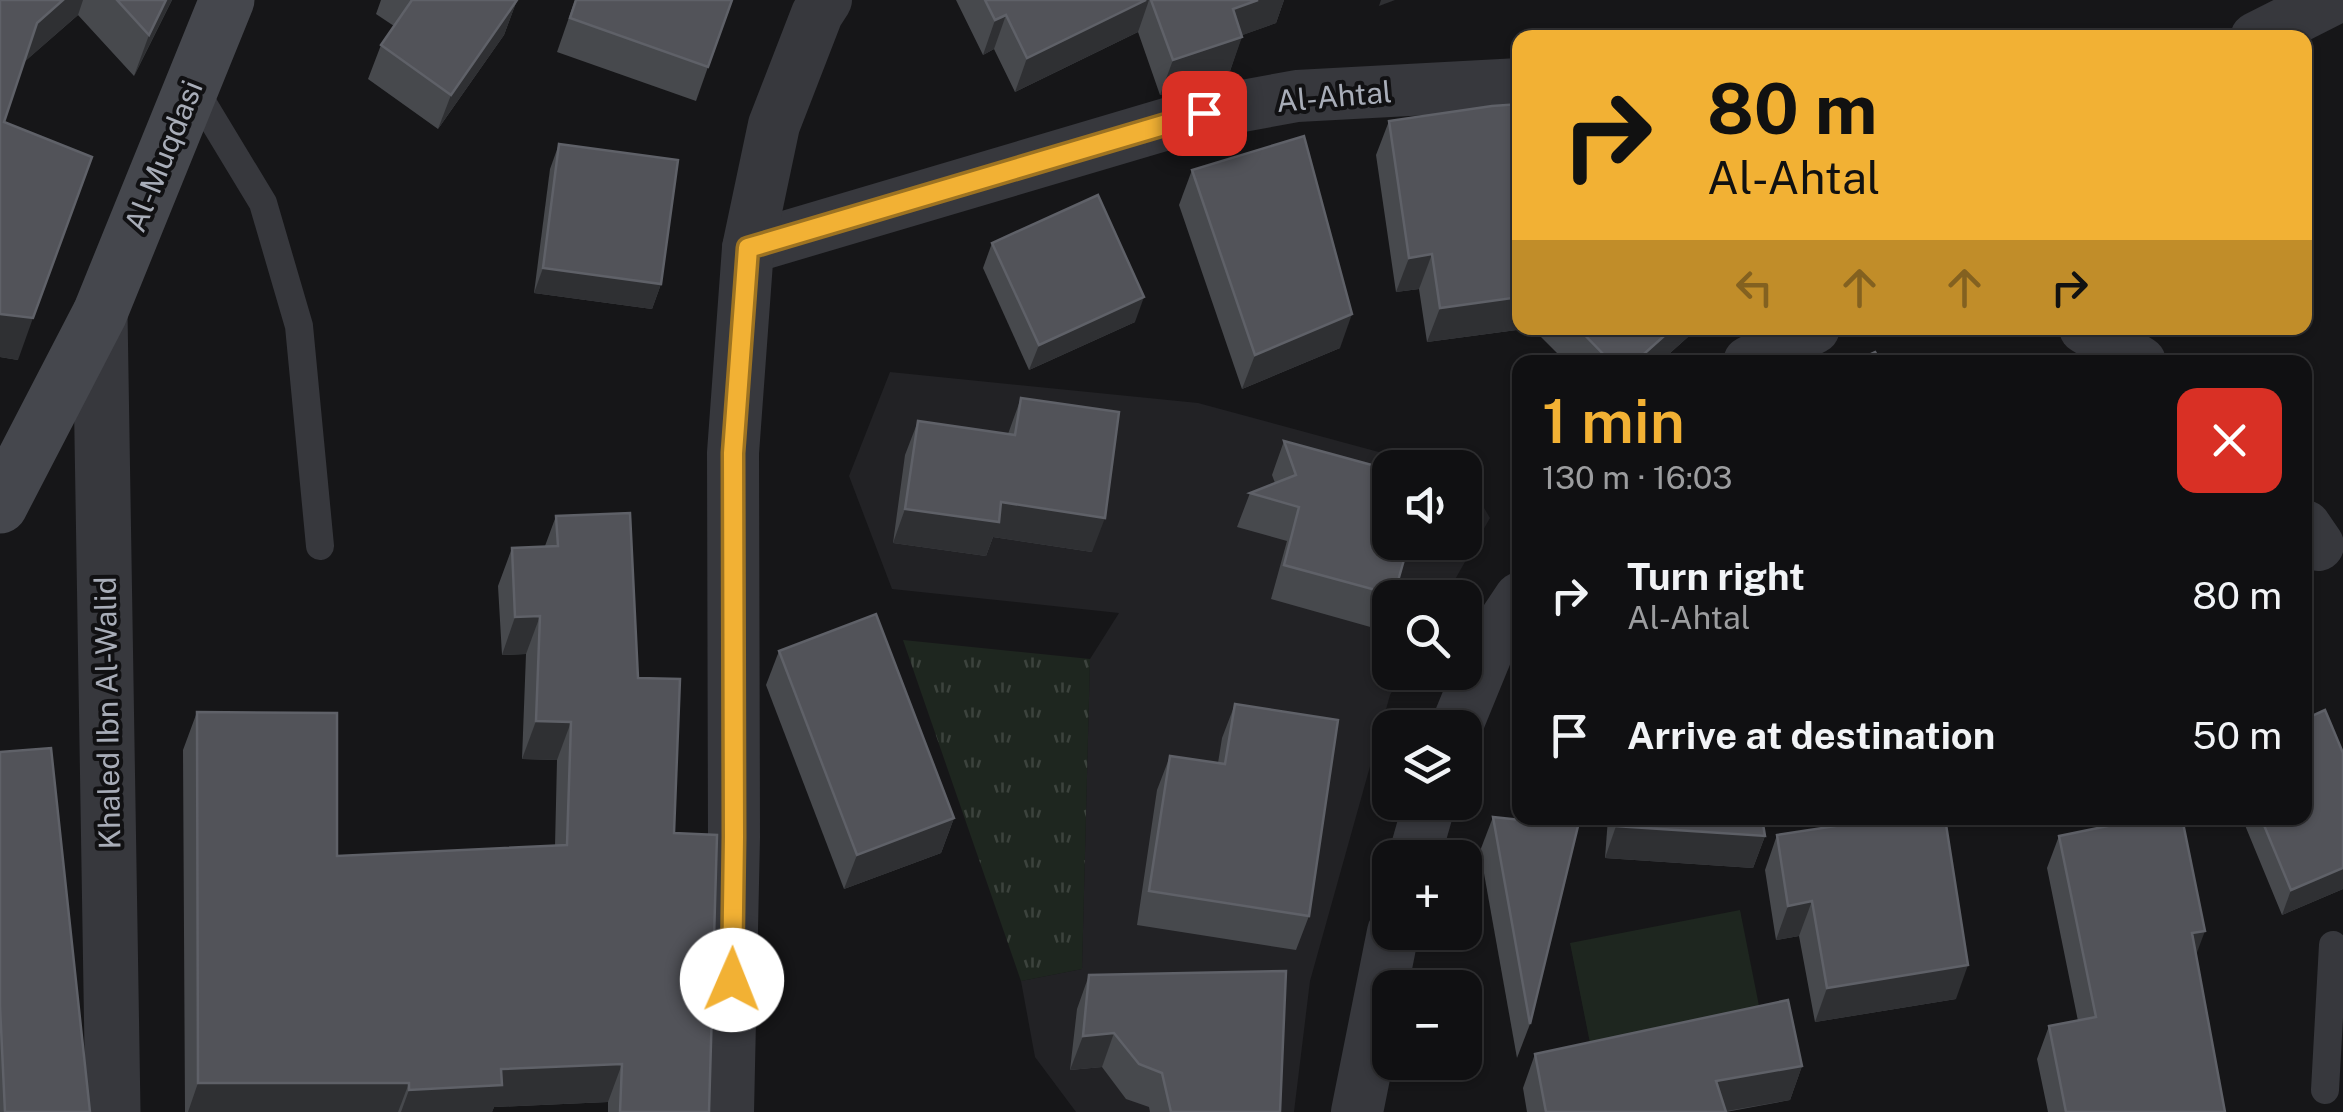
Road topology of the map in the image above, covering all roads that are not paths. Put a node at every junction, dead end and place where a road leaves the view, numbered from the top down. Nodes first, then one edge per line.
1 (226, 0) edge
2 (826, 0) edge
3 (2331, 0) edge
4 (2272, 30) edge
5 (192, 84) junction
6 (1512, 84) edge
7 (748, 248) junction
8 (100, 313) junction
9 (1801, 335) edge
10 (2096, 335) edge
11 (1762, 355) edge
12 (2129, 355) edge
13 (0, 506) edge
14 (320, 546) dead end
15 (1512, 610) edge
16 (1463, 710) edge
17 (2333, 945) dead end
18 (1389, 950) edge
19 (2328, 1097) edge
20 (113, 1112) edge
21 (728, 1112) edge
22 (1357, 1112) edge

1 - 5 main road, Al-Muqdasi
2 - 7 street
3 - 4 street
5 - 8 main road, Al-Muqdasi
5 - 14 lane
6 - 7 street, Al-Ahtal
7 - 21 street
8 - 13 main road, Al-Muqdasi
8 - 20 street, Khaled Ibn Al-Walid
9 - 11 street
10 - 12 street
15 - 16 street
17 - 19 lane
18 - 22 street

